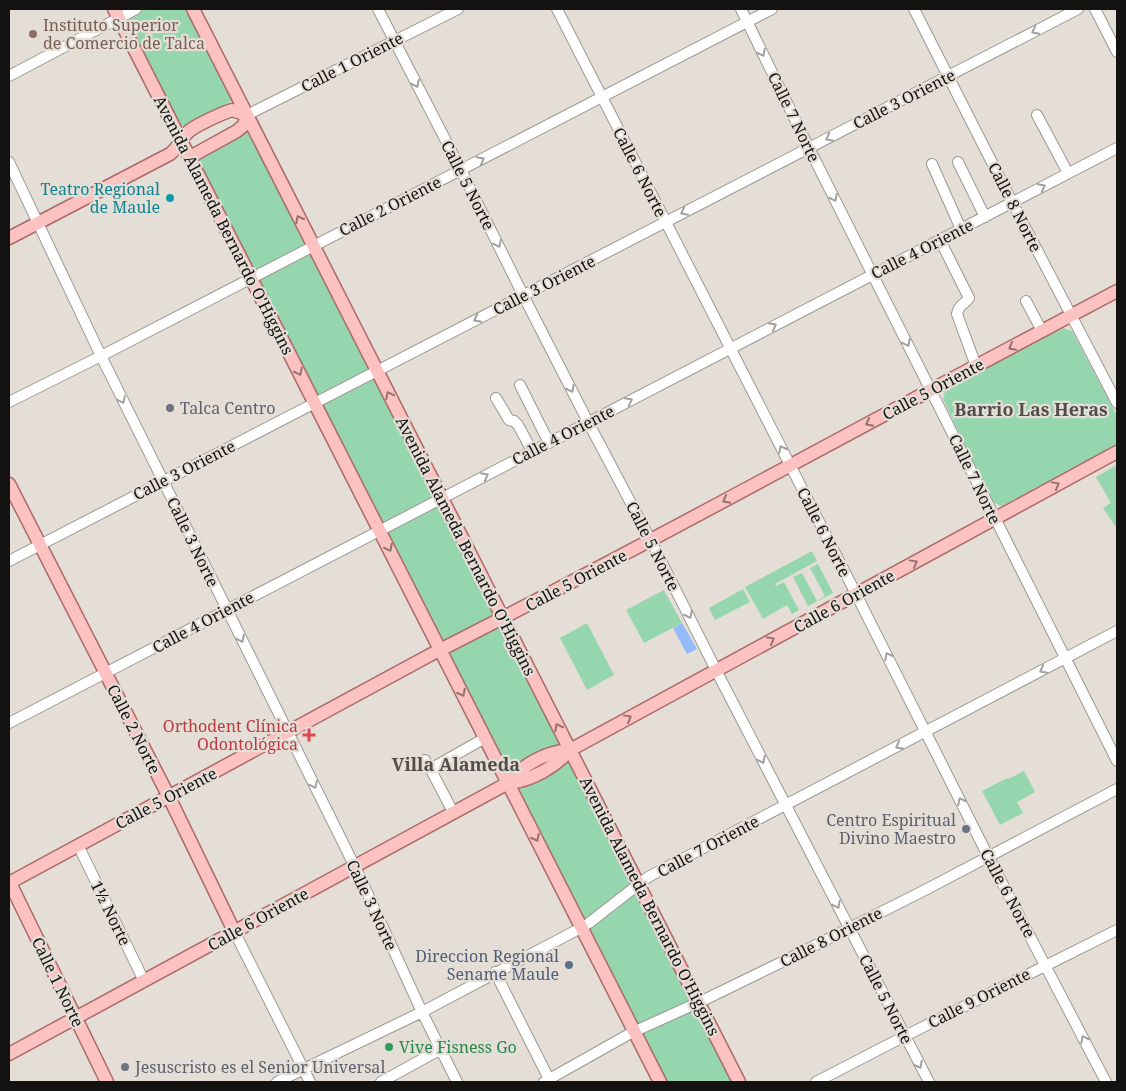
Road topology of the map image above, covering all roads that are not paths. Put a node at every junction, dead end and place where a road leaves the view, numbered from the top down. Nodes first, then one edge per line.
1 (136, 9) edge
2 (193, 9) edge
3 (378, 9) edge
4 (458, 9) edge
5 (557, 9) edge
6 (741, 9) edge
7 (772, 9) edge
8 (914, 9) edge
9 (1078, 9) edge
10 (1095, 9) edge
11 (116, 13) edge
12 (747, 21) junction
13 (394, 40) junction
14 (1117, 52) edge
15 (9, 76) edge
16 (948, 76) junction
17 (601, 97) junction
18 (247, 114) junction
19 (1037, 115) dead end
20 (182, 141) junction
21 (809, 148) junction
22 (1117, 148) edge
23 (190, 157) junction
24 (9, 162) edge
25 (958, 162) dead end
26 (932, 164) dead end
27 (461, 170) junction
28 (1068, 173) junction
29 (1012, 202) junction
30 (985, 217) junction
31 (666, 222) junction
32 (37, 223) junction
33 (961, 229) junction
34 (9, 238) edge
35 (940, 240) junction
36 (313, 245) junction
37 (873, 275) junction
38 (251, 278) junction
39 (1117, 291) edge
40 (523, 295) junction
41 (1026, 301) dead end
42 (1071, 316) junction
43 (1042, 331) junction
44 (730, 348) junction
45 (101, 356) junction
46 (976, 366) junction
47 (377, 371) junction
48 (520, 385) dead end
49 (931, 390) junction
50 (496, 398) dead end
51 (9, 402) edge
52 (315, 403) junction
53 (1117, 404) edge
54 (588, 422) junction
55 (549, 443) junction
56 (532, 451) junction
57 (1117, 452) edge
58 (790, 465) junction
59 (163, 481) junction
60 (9, 484) edge
61 (441, 498) junction
62 (995, 518) junction
63 (380, 530) junction
64 (651, 540) junction
65 (40, 545) junction
66 (9, 561) edge
67 (856, 594) junction
68 (227, 610) junction
69 (502, 618) junction
70 (1117, 631) edge
71 (440, 650) junction
72 (1065, 659) junction
73 (716, 670) junction
74 (105, 673) junction
75 (9, 723) edge
76 (288, 732) junction
77 (926, 732) junction
78 (485, 738) junction
79 (570, 750) junction
80 (425, 760) dead end
81 (1117, 761) edge
82 (431, 770) junction
83 (508, 783) junction
84 (1117, 789) edge
85 (169, 797) junction
86 (786, 806) junction
87 (453, 812) junction
88 (78, 845) junction
89 (988, 856) junction
90 (354, 866) junction
91 (9, 882) edge
92 (638, 885) junction
93 (582, 927) junction
94 (849, 927) junction
95 (1117, 930) edge
96 (234, 931) junction
97 (1046, 965) junction
98 (495, 972) junction
99 (144, 980) junction
100 (698, 1002) junction
101 (422, 1012) junction
102 (76, 1018) junction
103 (635, 1031) junction
104 (905, 1036) junction
105 (441, 1049) junction
106 (9, 1054) edge
107 (303, 1069) junction
108 (546, 1081) edge
109 (107, 1082) edge
110 (277, 1082) edge
111 (310, 1082) edge
112 (381, 1082) edge
113 (457, 1082) edge
114 (660, 1082) edge
115 (739, 1082) edge
116 (816, 1082) edge
117 (928, 1082) edge
118 (1106, 1082) edge

1 - 11 street
2 - 18 main road, Avenida Alameda Bernardo O'Higgins
3 - 13 street, Calle 5 Norte
4 - 13 street, Calle 1 Oriente
5 - 17 street, Calle 6 Norte
6 - 12 street, Calle 7 Norte
7 - 12 street, Calle 2 Oriente
8 - 16 street, Calle 8 Norte
9 -> 16 street, Calle 3 Oriente
10 - 14 street
11 - 15 street
11 - 20 main road, Avenida Alameda Bernardo O'Higgins
12 - 17 street, Calle 2 Oriente
12 -> 21 street, Calle 7 Norte
13 - 18 street, Calle 1 Oriente
13 -> 27 street, Calle 5 Norte
16 -> 21 street, Calle 3 Oriente
16 - 29 street, Calle 8 Norte
27 -> 17 street, Calle 2 Oriente
17 - 31 street, Calle 6 Norte
18 - 20 main road
18 - 23 main road
36 -> 18 main road, Avenida Alameda Bernardo O'Higgins
19 - 28 street
20 - 23 main road, Avenida Alameda Bernardo O'Higgins
20 - 32 main road
21 -> 31 street, Calle 3 Oriente
21 -> 37 street, Calle 7 Norte
22 - 28 street, Calle 4 Oriente
23 - 38 main road, Avenida Alameda Bernardo O'Higgins
24 - 32 street, Calle 3 Norte
25 - 30 street
26 - 33 street
27 - 36 street, Calle 2 Oriente
27 -> 40 street, Calle 5 Norte
29 -> 28 street, Calle 4 Oriente
29 - 30 street, Calle 4 Oriente
29 - 42 street, Calle 8 Norte
30 - 33 street, Calle 4 Oriente
31 - 40 street, Calle 3 Oriente
31 - 44 street, Calle 6 Norte
32 - 34 main road
32 - 45 street, Calle 3 Norte
33 - 35 street, Calle 4 Oriente
35 - 37 street, Calle 4 Oriente
35 - 46 street
36 - 38 street, Calle 2 Oriente
36 - 47 main road, Avenida Alameda Bernardo O'Higgins
44 -> 37 street, Calle 4 Oriente
37 -> 49 street, Calle 7 Norte
38 - 45 street, Calle 2 Oriente
38 -> 52 main road, Avenida Alameda Bernardo O'Higgins
39 - 42 main road, Calle 5 Oriente
40 -> 47 street, Calle 3 Oriente
40 -> 54 street, Calle 5 Norte
41 - 43 street
42 - 43 main road, Calle 5 Oriente
42 - 53 street, Calle 8 Norte
43 -> 46 main road, Calle 5 Oriente
54 -> 44 street, Calle 4 Oriente
58 -> 44 street, Calle 6 Norte
45 - 51 street, Calle 2 Oriente
45 -> 59 street, Calle 3 Norte
46 - 49 main road, Calle 5 Oriente
47 - 52 street, Calle 3 Oriente
61 -> 47 main road, Avenida Alameda Bernardo O'Higgins
48 - 55 street
49 -> 58 main road, Calle 5 Oriente
49 - 62 street, Calle 7 Norte
50 - 56 street
52 - 59 street, Calle 3 Oriente
52 - 63 main road, Avenida Alameda Bernardo O'Higgins
54 - 55 street, Calle 4 Oriente
54 - 64 street, Calle 5 Norte
55 - 56 street, Calle 4 Oriente
61 -> 56 street, Calle 4 Oriente
62 -> 57 main road, Calle 6 Oriente
58 -> 64 main road, Calle 5 Oriente
58 - 67 street, Calle 6 Norte
59 - 65 street, Calle 3 Oriente
59 - 68 street, Calle 3 Norte
60 - 65 main road, Calle 2 Norte
61 - 63 street, Calle 4 Oriente
61 - 69 main road, Avenida Alameda Bernardo O'Higgins
67 -> 62 main road, Calle 6 Oriente
62 - 72 street, Calle 7 Norte
63 - 68 street, Calle 4 Oriente
63 -> 71 main road, Avenida Alameda Bernardo O'Higgins
64 - 69 main road, Calle 5 Oriente
64 -> 73 street, Calle 5 Norte
65 - 66 street, Calle 3 Oriente
65 - 74 main road, Calle 2 Norte
73 -> 67 main road, Calle 6 Oriente
77 -> 67 street, Calle 6 Norte
68 - 74 street, Calle 4 Oriente
68 -> 76 street, Calle 3 Norte
69 - 71 main road, Calle 5 Oriente
79 -> 69 main road, Avenida Alameda Bernardo O'Higgins
70 - 72 street, Calle 7 Oriente
71 - 76 main road, Calle 5 Oriente
71 -> 78 main road, Avenida Alameda Bernardo O'Higgins
72 -> 77 street, Calle 7 Oriente
72 - 81 street, Calle 7 Norte
79 -> 73 main road, Calle 6 Oriente
73 -> 86 street, Calle 5 Norte
74 - 75 street, Calle 4 Oriente
74 - 85 main road, Calle 2 Norte
76 - 85 main road, Calle 5 Oriente
76 -> 90 street, Calle 3 Norte
77 -> 86 street, Calle 7 Oriente
89 -> 77 street, Calle 6 Norte
78 - 82 street
78 - 83 main road, Avenida Alameda Bernardo O'Higgins
79 - 83 main road, Calle 6 Oriente
79 - 92 main road, Avenida Alameda Bernardo O'Higgins
80 - 82 street
82 - 87 street
83 - 87 main road, Calle 6 Oriente
83 -> 93 main road, Avenida Alameda Bernardo O'Higgins
84 - 89 street, Calle 8 Oriente
85 - 88 main road, Calle 5 Oriente
85 - 96 main road, Calle 2 Norte
86 - 92 street, Calle 7 Oriente
86 -> 94 street, Calle 5 Norte
87 - 90 main road, Calle 6 Oriente
88 - 91 main road, Calle 5 Oriente
88 - 99 street, 1½ Norte
89 - 94 street, Calle 8 Oriente
89 - 97 street, Calle 6 Norte
90 - 96 main road, Calle 6 Oriente
90 - 101 street, Calle 3 Norte
91 - 102 main road, Calle 1 Norte
92 - 93 street, Calle 7 Oriente
92 - 100 main road, Avenida Alameda Bernardo O'Higgins
93 - 98 street, Calle 7 Oriente
93 - 103 main road, Avenida Alameda Bernardo O'Higgins
94 - 100 street, Calle 8 Oriente
94 - 104 street, Calle 5 Norte
95 - 97 street, Calle 9 Oriente
96 - 99 main road, Calle 6 Oriente
96 - 107 street, Calle 2 Norte
97 - 104 street, Calle 9 Oriente
118 -> 97 street, Calle 6 Norte
98 - 101 street, Calle 7 Oriente
98 - 108 street
99 - 102 main road, Calle 6 Oriente
100 - 103 street, Calle 8 Oriente
100 - 115 main road, Avenida Alameda Bernardo O'Higgins
101 - 105 street, Calle 3 Norte
101 - 107 street, Calle 7 Oriente
102 - 106 main road, Calle 6 Oriente
102 - 109 main road, Calle 1 Norte
103 - 108 street, Calle 8 Oriente
103 - 114 main road, Avenida Alameda Bernardo O'Higgins
104 - 116 street, Calle 9 Oriente
104 -> 117 street, Calle 5 Norte
105 - 112 street
105 - 113 street, Calle 3 Norte
107 - 110 street, Calle 7 Oriente
107 - 111 street, Calle 2 Norte

